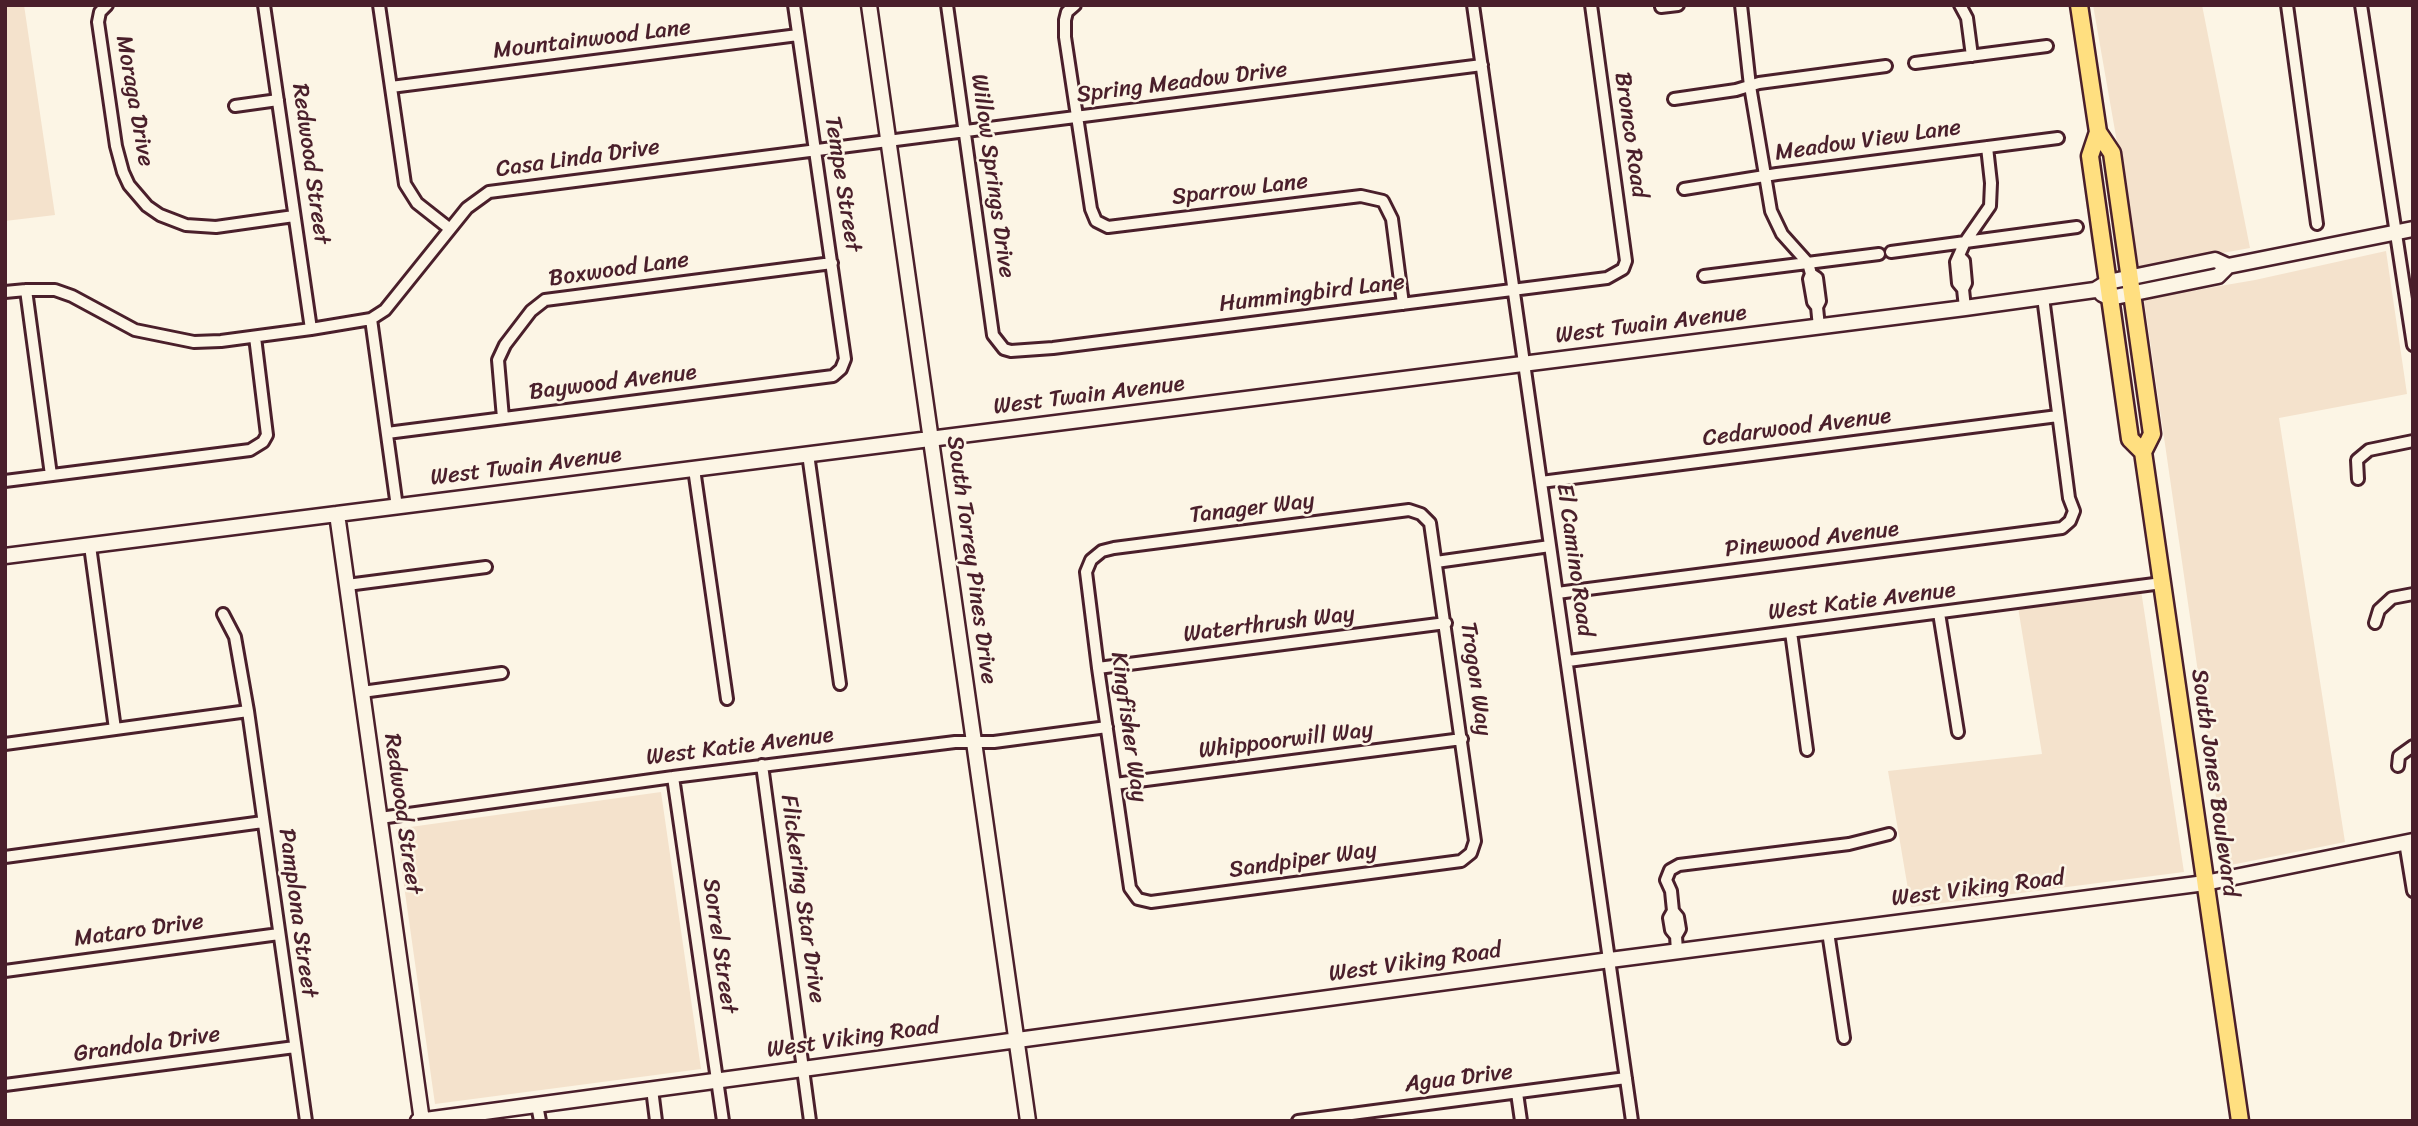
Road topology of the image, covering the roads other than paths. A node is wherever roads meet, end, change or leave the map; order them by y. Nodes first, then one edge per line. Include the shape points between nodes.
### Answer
1 (264, 5) edge
2 (379, 5) edge
3 (794, 5) edge
4 (869, 5) edge
5 (947, 5) edge
6 (1474, 5) edge
7 (1591, 5) edge
8 (1678, 5) edge
9 (1741, 5) edge
10 (1960, 5) edge
11 (2079, 5) edge
12 (2287, 5) edge
13 (2361, 5) edge
14 (1661, 7) dead end
15 (103, 8) edge
16 (1071, 9) edge
17 (798, 35) junction
18 (2047, 46) dead end
19 (1972, 56) junction
20 (1915, 63) dead end
21 (1482, 65) junction
22 (1886, 66) dead end
23 (1750, 86) junction
24 (391, 87) junction
25 (1674, 99) dead end
26 (278, 100) junction
27 (235, 106) dead end
28 (1077, 118) junction
29 (965, 132) junction
30 (2098, 132) junction
31 (2058, 138) dead end
32 (888, 141) junction
33 (1986, 147) junction
34 (815, 149) junction
35 (1766, 176) junction
36 (1684, 189) dead end
37 (294, 216) junction
38 (2317, 224) dead end
39 (2077, 227) dead end
40 (450, 229) junction
41 (2413, 229) edge
42 (2396, 233) junction
43 (1965, 242) junction
44 (1891, 252) dead end
45 (1879, 254) dead end
46 (832, 263) junction
47 (1810, 268) junction
48 (1623, 269) joint
49 (1704, 276) dead end
50 (2131, 286) junction
51 (26, 290) junction
52 (2104, 290) junction
53 (1514, 291) junction
54 (5, 292) edge
55 (2043, 297) junction
56 (1403, 304) junction
57 (1965, 308) junction
58 (2410, 315) edge
59 (371, 319) junction
60 (1819, 327) junction
61 (311, 329) junction
62 (255, 337) junction
63 (2413, 345) edge
64 (1004, 349) joint
65 (1525, 364) junction
66 (841, 369) joint
67 (2058, 416) junction
68 (503, 418) junction
69 (387, 433) junction
70 (931, 438) junction
71 (2413, 441) edge
72 (2143, 452) junction
73 (807, 454) junction
74 (694, 469) junction
75 (51, 475) junction
76 (2358, 479) dead end
77 (5, 481) edge
78 (1541, 482) junction
79 (397, 507) junction
80 (337, 514) junction
81 (1421, 514) joint
82 (90, 545) junction
83 (1550, 546) junction
84 (5, 556) edge
85 (1091, 560) joint
86 (1436, 562) junction
87 (486, 567) dead end
88 (2162, 583) junction
89 (347, 585) junction
90 (1557, 593) junction
91 (2413, 594) edge
92 (1939, 613) junction
93 (223, 614) dead end
94 (1446, 623) junction
95 (2375, 623) dead end
96 (1791, 632) junction
97 (1568, 661) junction
98 (1098, 668) junction
99 (502, 673) dead end
100 (840, 684) dead end
101 (362, 692) junction
102 (727, 699) dead end
103 (248, 711) junction
104 (1107, 727) junction
105 (115, 729) junction
106 (1958, 732) dead end
107 (1462, 740) junction
108 (974, 742) junction
109 (5, 744) edge
110 (2413, 746) edge
111 (1807, 750) dead end
112 (762, 765) junction
113 (2398, 766) dead end
114 (673, 776) junction
115 (1115, 784) junction
116 (380, 818) junction
117 (263, 822) junction
118 (1889, 834) dead end
119 (2409, 841) edge
120 (1471, 853) joint
121 (5, 857) edge
122 (2205, 883) junction
123 (2413, 891) edge
124 (1138, 898) joint
125 (1828, 932) junction
126 (279, 934) junction
127 (1678, 951) junction
128 (1610, 960) junction
129 (5, 971) edge
130 (1844, 1038) dead end
131 (1017, 1040) junction
132 (295, 1047) junction
133 (804, 1069) junction
134 (1626, 1078) junction
135 (717, 1080) junction
136 (5, 1085) edge
137 (652, 1089) junction
138 (1517, 1093) junction
139 (537, 1105) junction
140 (1400, 1108) junction
141 (421, 1120) edge
142 (306, 1121) edge
143 (540, 1121) edge
144 (656, 1121) edge
145 (723, 1121) edge
146 (810, 1121) edge
147 (1028, 1121) edge
148 (1298, 1121) edge
149 (1402, 1121) edge
150 (1521, 1121) edge
151 (1632, 1121) edge
152 (2240, 1121) edge

1 - 26 street, Redwood Street
2 - 24 street
3 - 17 street, Tempe Street
4 - 32 street, South Torrey Pines Drive
5 - 29 street, Willow Springs Drive
6 - 21 street, El Camino Road
7 - 48 street, Bronco Road via 1625,248
8 - 14 street
9 - 23 street
10 - 19 street via 1967,18
11 - 30 main road, South Jones Boulevard
12 - 38 street
13 - 42 street
15 - 37 street, Moraga Drive via 98,22 116,146 122,172 147,206 186,225 216,227
16 - 28 street via 1065,37
17 - 24 street, Mountainwood Lane
17 - 34 street, Tempe Street
18 - 19 street
19 - 20 street
21 - 28 street, Spring Meadow Drive
21 - 53 street, El Camino Road
22 - 23 street
23 - 25 street
23 - 35 street
24 - 40 street via 405,184 417,203
26 - 27 street
26 - 37 street, Redwood Street
28 - 29 street, Spring Meadow Drive
28 - 56 street, Sparrow Lane via 1091,209 1103,226 1361,196 1383,201 1392,219
29 - 32 street, Spring Meadow Drive
29 - 64 street, Willow Springs Drive via 993,335
30 - 50 main road, South Jones Boulevard via 2112,153
30 - 52 main road, South Jones Boulevard via 2090,156
31 - 33 street, Meadow View Lane
32 - 34 street, Casa Linda Drive
32 - 70 street, South Torrey Pines Drive
33 - 35 street, Meadow View Lane
33 - 43 street via 1990,206
34 - 40 street, Casa Linda Drive via 489,192 467,208
34 - 46 street, Tempe Street
35 - 36 street, Meadow View Lane
35 - 47 street via 1771,211 1782,234
37 - 61 street, Redwood Street
39 - 43 street
40 - 59 street, Casa Linda Drive via 385,310
41 - 42 street, West Twain Avenue
42 - 50 street, West Twain Avenue via 2228,266 2218,276
42 - 58 street
43 - 44 street
43 - 57 street via 1959,257 1964,261
45 - 47 street
46 - 66 street, Tempe Street via 845,359
46 - 68 street, Boxwood Lane via 545,300 531,311 498,360
47 - 49 street
47 - 60 street via 1817,278
48 - 53 street, Hummingbird Lane via 1607,278
50 - 52 street, West Twain Avenue
50 - 72 main road, South Jones Boulevard via 2152,435
51 - 54 street
51 - 62 street via 55,290 135,330 166,338 194,342
51 - 75 street
52 - 55 street, West Twain Avenue
52 - 72 main road, South Jones Boulevard via 2130,439
53 - 56 street, Hummingbird Lane
53 - 65 street, El Camino Road
55 - 57 street, West Twain Avenue
55 - 67 street
56 - 64 street, Hummingbird Lane via 1053,348
57 - 60 street, West Twain Avenue
58 - 63 street
59 - 61 street
59 - 69 street
60 - 65 street, West Twain Avenue
61 - 62 street
62 - 75 street via 267,435 263,442 250,450
65 - 70 street, West Twain Avenue
65 - 78 street, El Camino Road
66 - 68 street, Baywood Avenue via 833,376
67 - 78 street, Cedarwood Avenue
67 - 90 street, Pinewood Avenue via 2074,511 2062,528
68 - 69 street, Baywood Avenue
69 - 79 street
70 - 73 street, West Twain Avenue
70 - 108 street, South Torrey Pines Drive
71 - 76 street via 2369,450 2357,460
72 - 88 main road, South Jones Boulevard
73 - 74 street, West Twain Avenue
73 - 100 street
74 - 79 street, West Twain Avenue
74 - 102 street
75 - 77 street
78 - 83 street, El Camino Road
79 - 80 street, West Twain Avenue
80 - 82 street, West Twain Avenue
80 - 89 street, Redwood Street
81 - 85 street, Tanager Way via 1409,510 1114,548
81 - 86 street, Trogon Way via 1430,523
82 - 84 street, West Twain Avenue
82 - 105 street
83 - 86 street
83 - 90 street, El Camino Road
85 - 98 street, Kingfisher Way via 1086,572
86 - 94 street, Trogon Way
87 - 89 street
88 - 92 street, West Katie Avenue
88 - 122 main road, South Jones Boulevard
89 - 101 street, Redwood Street
90 - 97 street, El Camino Road
91 - 95 street via 2392,598 2379,610
92 - 96 street, West Katie Avenue
92 - 106 street
93 - 103 street, Pamplona Street via 235,637
94 - 98 street, Waterthrush Way
94 - 107 street, Trogon Way
96 - 97 street, West Katie Avenue
96 - 111 street
97 - 128 street, El Camino Road
98 - 104 street, Kingfisher Way
99 - 101 street
101 - 116 street, Redwood Street
103 - 105 street
103 - 117 street, Pamplona Street
104 - 108 street, West Katie Avenue
104 - 115 street, Kingfisher Way
105 - 109 street
107 - 115 street, Whippoorwill Way
107 - 120 street, Trogon Way via 1475,841
108 - 112 street, West Katie Avenue
108 - 131 street, South Torrey Pines Drive
110 - 113 street via 2399,756
112 - 114 street, West Katie Avenue
112 - 133 street, Flickering Star Drive
114 - 116 street, West Katie Avenue
114 - 135 street, Sorrel Street
115 - 124 street, Kingfisher Way via 1130,888
116 - 141 street, Redwood Street
117 - 121 street
117 - 126 street, Pamplona Street
118 - 127 street via 1849,844 1679,865 1670,870 1666,880 1678,917
119 - 122 street, West Viking Road
119 - 123 street
120 - 124 street, Sandpiper Way via 1461,861 1151,902
122 - 125 street, West Viking Road
122 - 152 main road, South Jones Boulevard
125 - 127 street, West Viking Road
125 - 130 street
126 - 129 street, Mataro Drive
126 - 132 street, Pamplona Street
127 - 128 street, West Viking Road
128 - 131 street, West Viking Road
128 - 134 street, El Camino Road
131 - 133 street, West Viking Road
131 - 147 street, South Torrey Pines Drive
132 - 136 street, Grandola Drive
132 - 142 street, Pamplona Street
133 - 135 street, West Viking Road
133 - 146 street, Flickering Star Drive
134 - 138 street, Agua Drive
134 - 151 street, El Camino Road
135 - 137 street, West Viking Road
135 - 145 street, Sorrel Street
137 - 139 street, West Viking Road
137 - 144 street
138 - 140 street, Agua Drive
138 - 150 street
139 - 141 street, West Viking Road
139 - 143 street
140 - 148 street, Agua Drive
140 - 149 street

